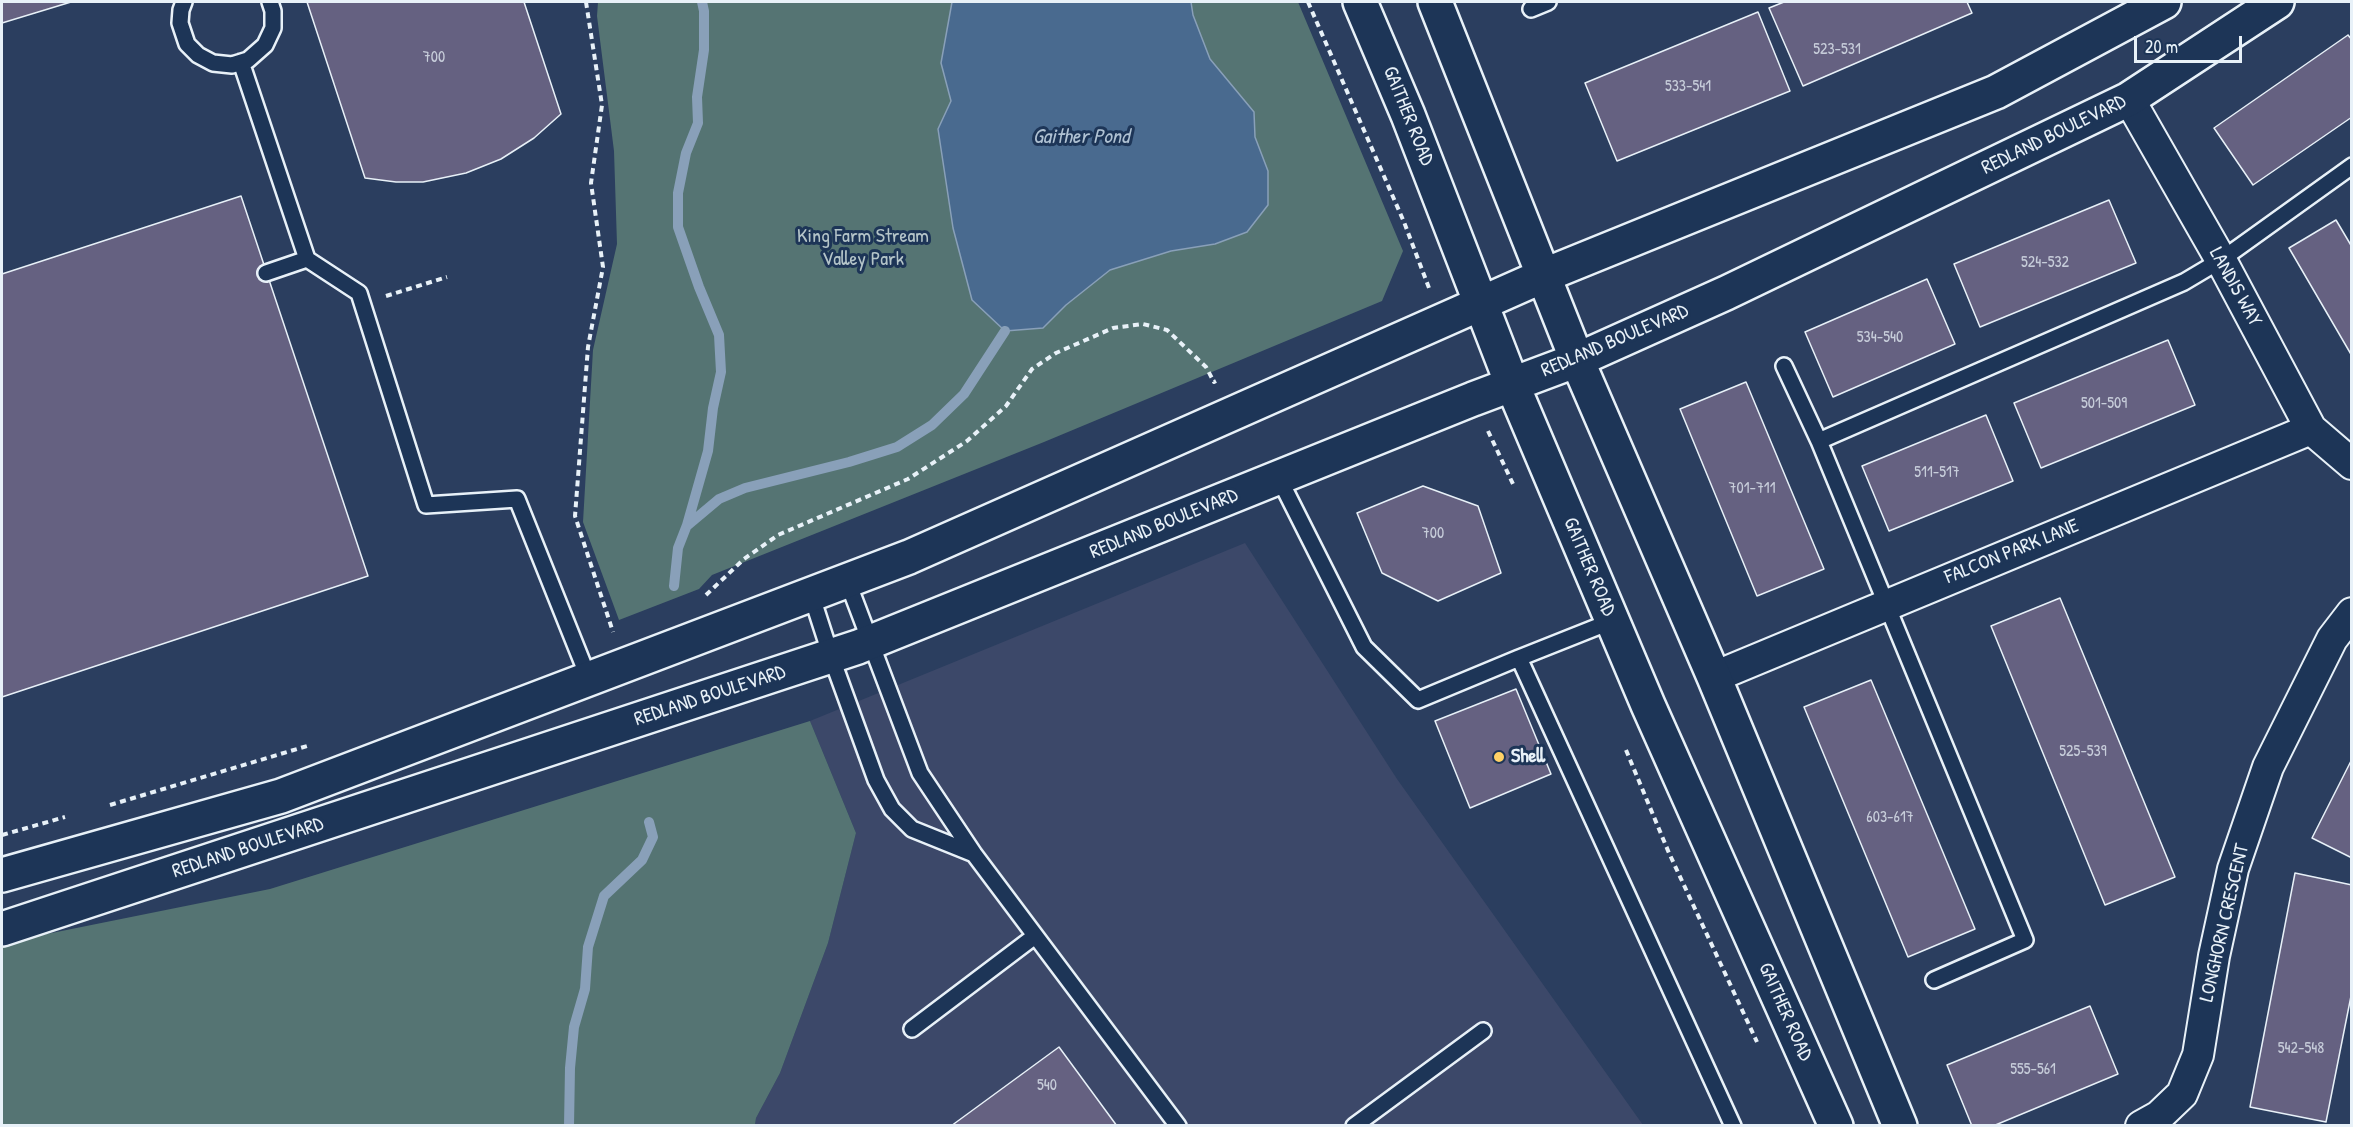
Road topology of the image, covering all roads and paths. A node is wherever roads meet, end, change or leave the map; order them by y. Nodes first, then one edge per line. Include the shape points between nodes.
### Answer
1 (184, 2) edge
2 (270, 2) edge
3 (586, 2) edge
4 (1360, 2) edge
5 (1435, 2) edge
6 (1548, 2) edge
7 (2164, 2) edge
8 (2277, 2) edge
9 (1531, 9) dead end
10 (242, 62) junction
11 (2129, 99) junction
12 (2352, 166) edge
13 (307, 259) junction
14 (2221, 260) junction
15 (266, 273) dead end
16 (1545, 275) junction
17 (447, 277) dead end
18 (362, 303) junction
19 (1480, 304) junction
20 (1577, 360) junction
21 (1784, 366) dead end
22 (1225, 377) dead end
23 (1512, 384) junction
24 (2311, 429) junction
25 (1819, 441) junction
26 (2352, 464) edge
27 (1279, 477) junction
28 (847, 580) junction
29 (811, 594) junction
30 (706, 596) dead end
31 (1885, 604) junction
32 (2352, 613) edge
33 (1612, 621) junction
34 (623, 628) dead end
35 (613, 633) junction
36 (871, 642) junction
37 (577, 647) junction
38 (831, 656) junction
39 (1519, 658) junction
40 (1714, 677) junction
41 (590, 678) junction
42 (314, 743) dead end
43 (102, 807) dead end
44 (69, 816) dead end
45 (2, 835) edge
46 (974, 854) junction
47 (2, 875) edge
48 (2, 929) edge
49 (1035, 936) junction
50 (1934, 980) dead end
51 (912, 1029) dead end
52 (1483, 1031) dead end
53 (1178, 1125) edge
54 (1354, 1125) edge
55 (1733, 1125) edge
56 (1836, 1125) edge
57 (1900, 1125) edge
58 (2141, 1125) edge

1 - 10 lane via 180,23 198,55 213,63
2 - 10 lane via 273,28 266,45
3 - 35 path via 602,105 591,183 603,267 588,347 575,516
4 - 19 main road, GAITHER ROAD
5 - 16 main road
6 - 9 lane
7 - 16 main road, REDLAND BOULEVARD via 1996,92
8 - 11 main road, REDLAND BOULEVARD
10 - 13 lane
11 - 14 street, LANDIS WAY
11 - 20 main road, REDLAND BOULEVARD via 1747,283
12 - 14 lane
13 - 15 lane
13 - 18 lane via 359,293
14 - 24 street, LANDIS WAY
14 - 25 lane via 2145,301
16 - 19 main road, REDLAND BOULEVARD
16 - 20 main road
17 - 18 path
18 - 37 lane via 426,505 517,499
19 - 23 main road, GAITHER ROAD
19 - 28 main road, REDLAND BOULEVARD via 909,557
20 - 23 main road, REDLAND BOULEVARD
20 - 40 main road
21 - 25 lane
22 - 30 path via 1214,382 1206,367 1167,330 1143,324 1113,328 1056,353 1032,369 1006,406 967,441 908,479 778,536 744,559
23 - 27 main road, REDLAND BOULEVARD
23 - 33 main road, GAITHER ROAD
24 - 26 street, LANDIS WAY
24 - 31 street, FALCON PARK LANE
25 - 31 lane
27 - 36 main road, REDLAND BOULEVARD
27 - 39 lane via 1364,646 1418,700
28 - 29 main road, REDLAND BOULEVARD
28 - 36 lane
29 - 38 lane
29 - 41 main road, REDLAND BOULEVARD
31 - 40 street, FALCON PARK LANE
31 - 50 lane via 2025,940
32 - 58 street, LONGHORN CRESCENT via 2332,639 2268,767 2233,869 2198,1055 2182,1094 2159,1116
33 - 39 lane
33 - 56 main road, GAITHER ROAD
34 - 35 path
35 - 37 path
36 - 38 main road, REDLAND BOULEVARD
36 - 46 lane via 921,773
37 - 41 lane
38 - 46 lane via 876,780 892,809 912,829
38 - 48 main road, REDLAND BOULEVARD
39 - 55 lane
40 - 57 main road
41 - 47 main road, REDLAND BOULEVARD via 280,796
42 - 43 path
44 - 45 path
46 - 49 lane
49 - 51 lane
49 - 53 lane
52 - 54 lane

